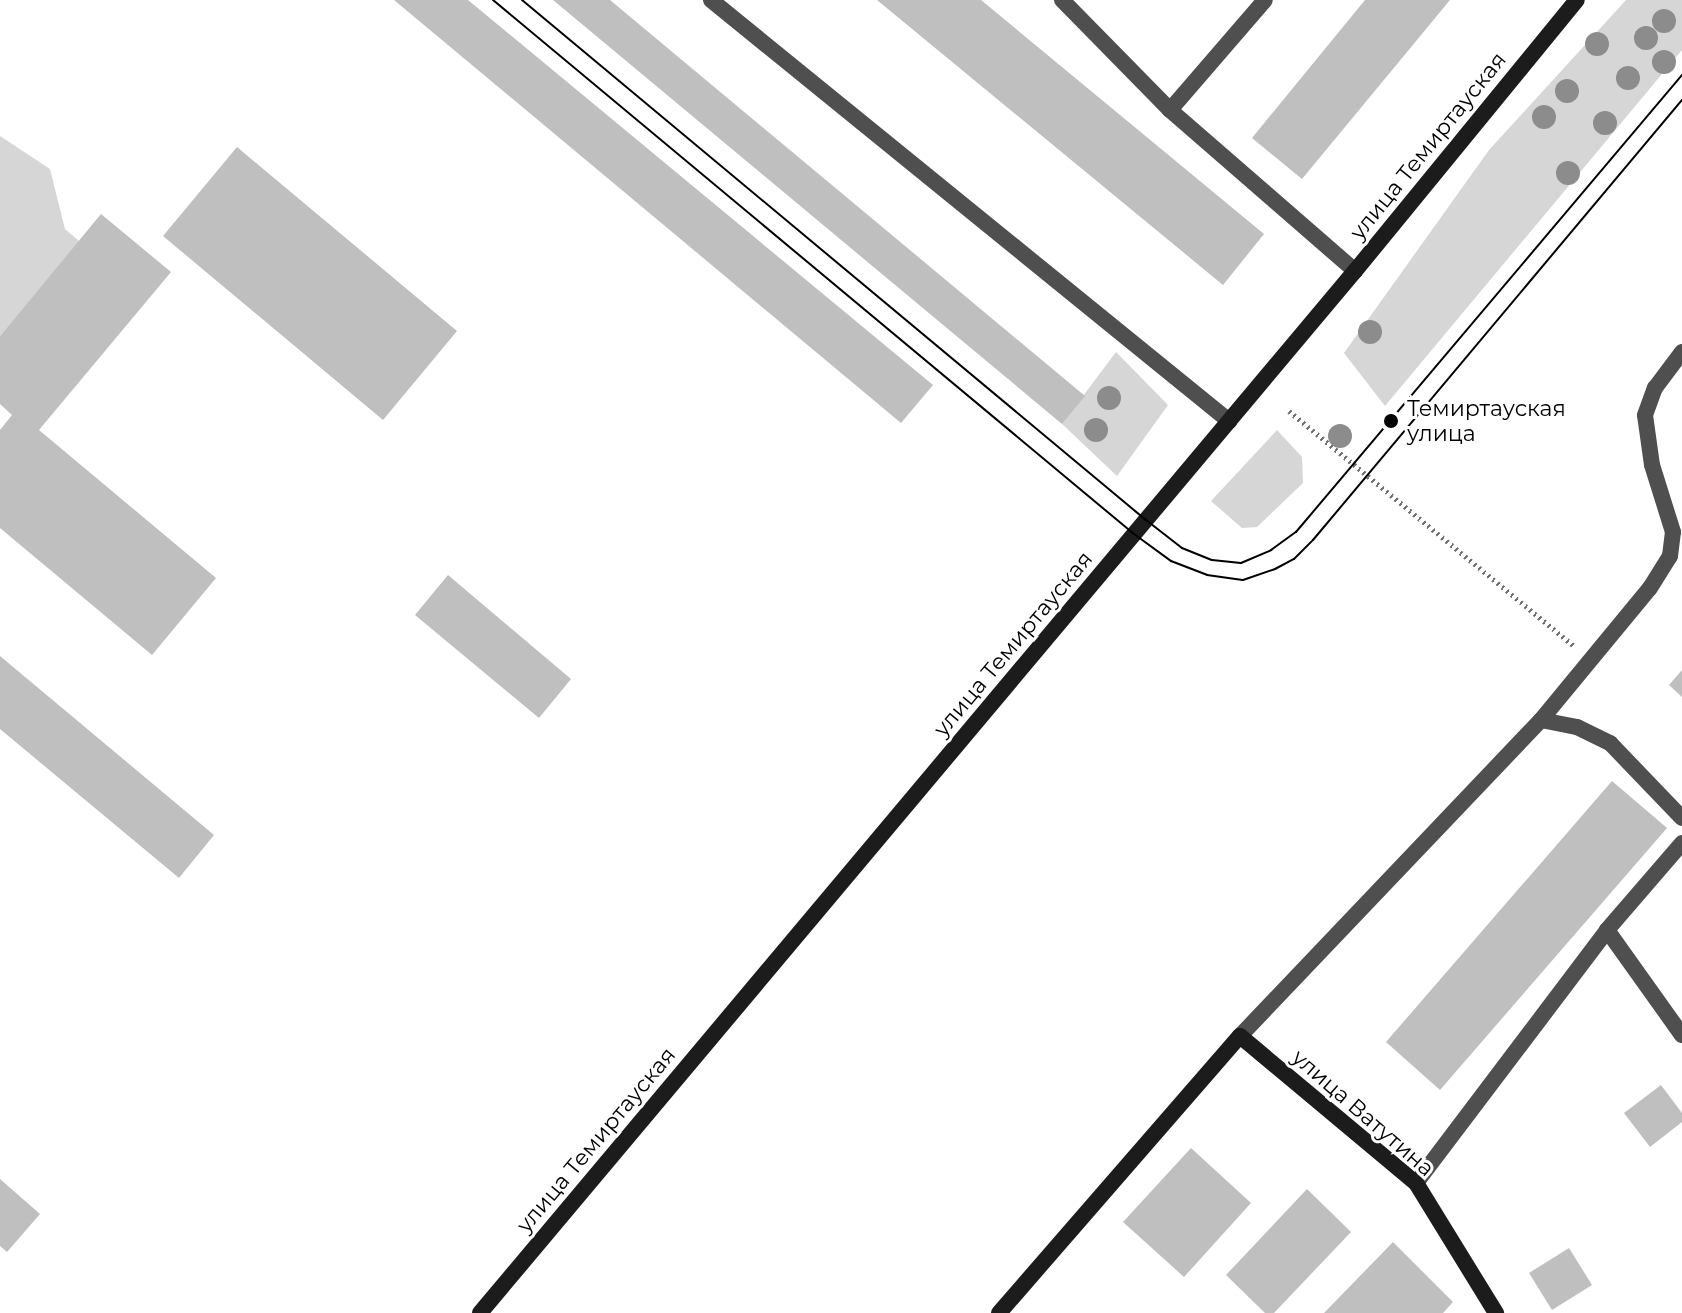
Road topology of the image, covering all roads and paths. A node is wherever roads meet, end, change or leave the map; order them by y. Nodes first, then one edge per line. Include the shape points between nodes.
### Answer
1 (711, 0) edge
2 (1062, 0) edge
3 (1265, 0) edge
4 (1577, 0) edge
5 (1170, 110) junction
6 (1355, 271) junction
7 (1682, 352) edge
8 (1289, 411) dead end
9 (1229, 421) junction
10 (1591, 660) junction
11 (1541, 720) junction
12 (1682, 818) edge
13 (1682, 843) edge
14 (1607, 930) junction
15 (1682, 1035) edge
16 (1240, 1036) junction
17 (1416, 1183) junction
18 (480, 1313) edge
19 (999, 1313) edge
20 (1496, 1313) edge

1 - 9 street
2 - 5 street
3 - 5 street
4 - 6 street, улица Темиртауская
5 - 6 street
6 - 9 street, улица Темиртауская
7 - 10 street via 1655,388 1645,415 1652,465 1673,532 1670,556
8 - 10 path
9 - 18 street, улица Темиртауская
10 - 11 street
11 - 12 street via 1577,727 1610,743
11 - 16 street
13 - 14 street
14 - 15 street
14 - 17 street
16 - 17 street, улица Ватутина
16 - 19 street
17 - 20 street, улица Ватутина

